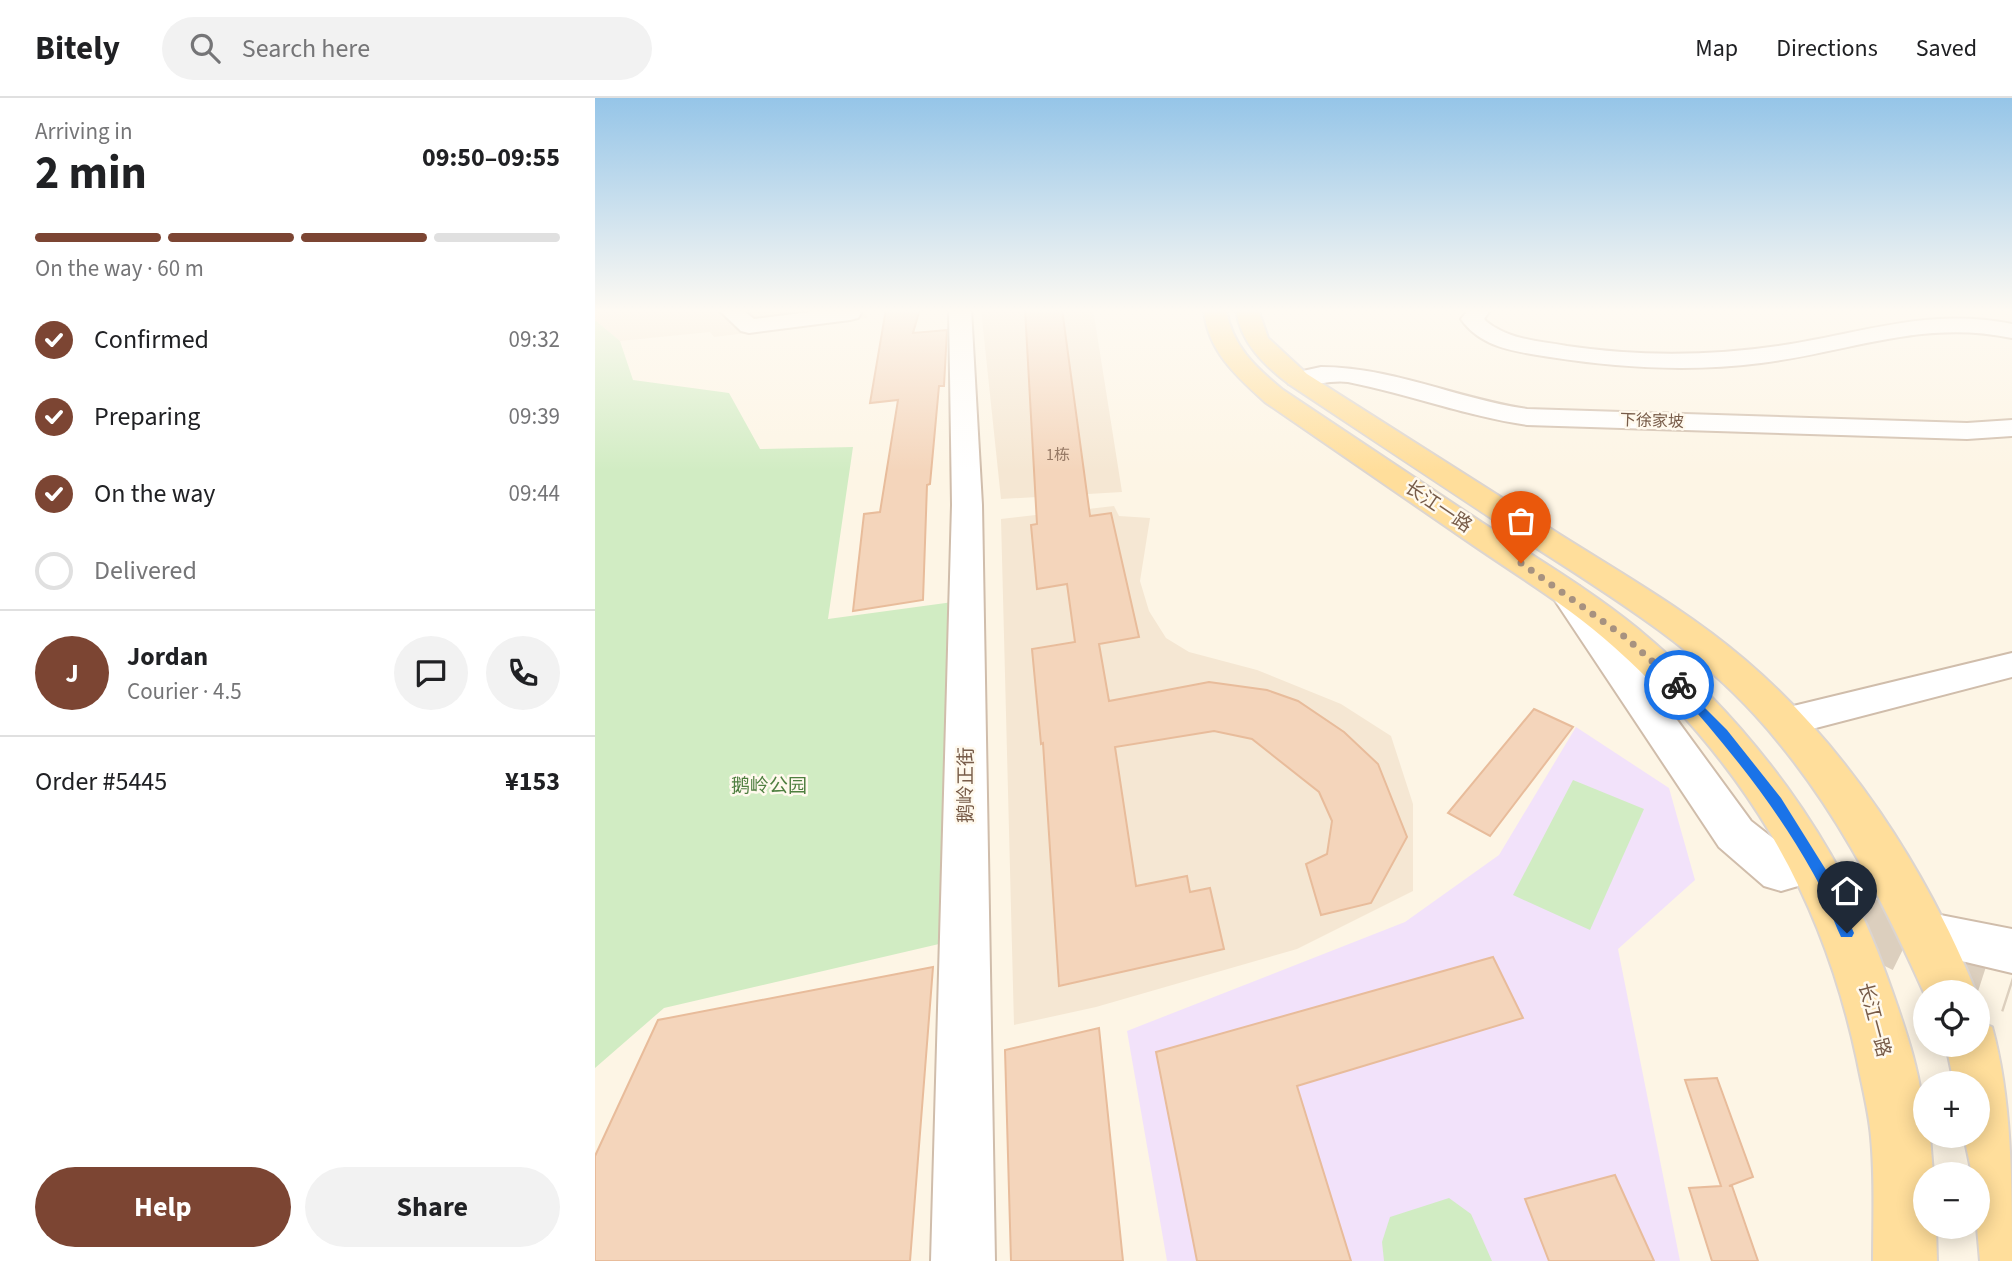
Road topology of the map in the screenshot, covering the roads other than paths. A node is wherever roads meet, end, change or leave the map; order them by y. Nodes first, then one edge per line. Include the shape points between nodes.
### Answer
1 (962, 363) edge
2 (1239, 363) edge
3 (1277, 363) edge
4 (1298, 379) junction
5 (2012, 428) edge
6 (1567, 593) junction
7 (2012, 664) edge
8 (1785, 722) junction
9 (1781, 872) dead end
10 (1924, 933) junction
11 (2012, 951) edge
12 (1945, 980) edge
13 (1976, 1057) edge
14 (963, 1261) edge
15 (1905, 1261) edge
16 (2012, 1261) edge

1 - 14 street, 鹅岭正街 via 967,505
2 - 6 main road, 长江一路 via 1274,396
3 - 4 main road, 长江一路
4 - 5 street, 下徐家坡 via 1343,374 1527,417 1967,431
4 - 8 main road, 长江一路 via 1675,623 1734,671
6 - 9 street via 1735,834
6 - 15 main road, 长江一路 via 1680,686 1723,733 1777,802 1821,874 1855,953 1882,1042 1901,1140
7 - 8 street
8 - 10 main road, 长江一路 via 1829,776 1879,850
10 - 11 street
10 - 12 main road, 长江一路
13 - 16 main road via 2001,1167

